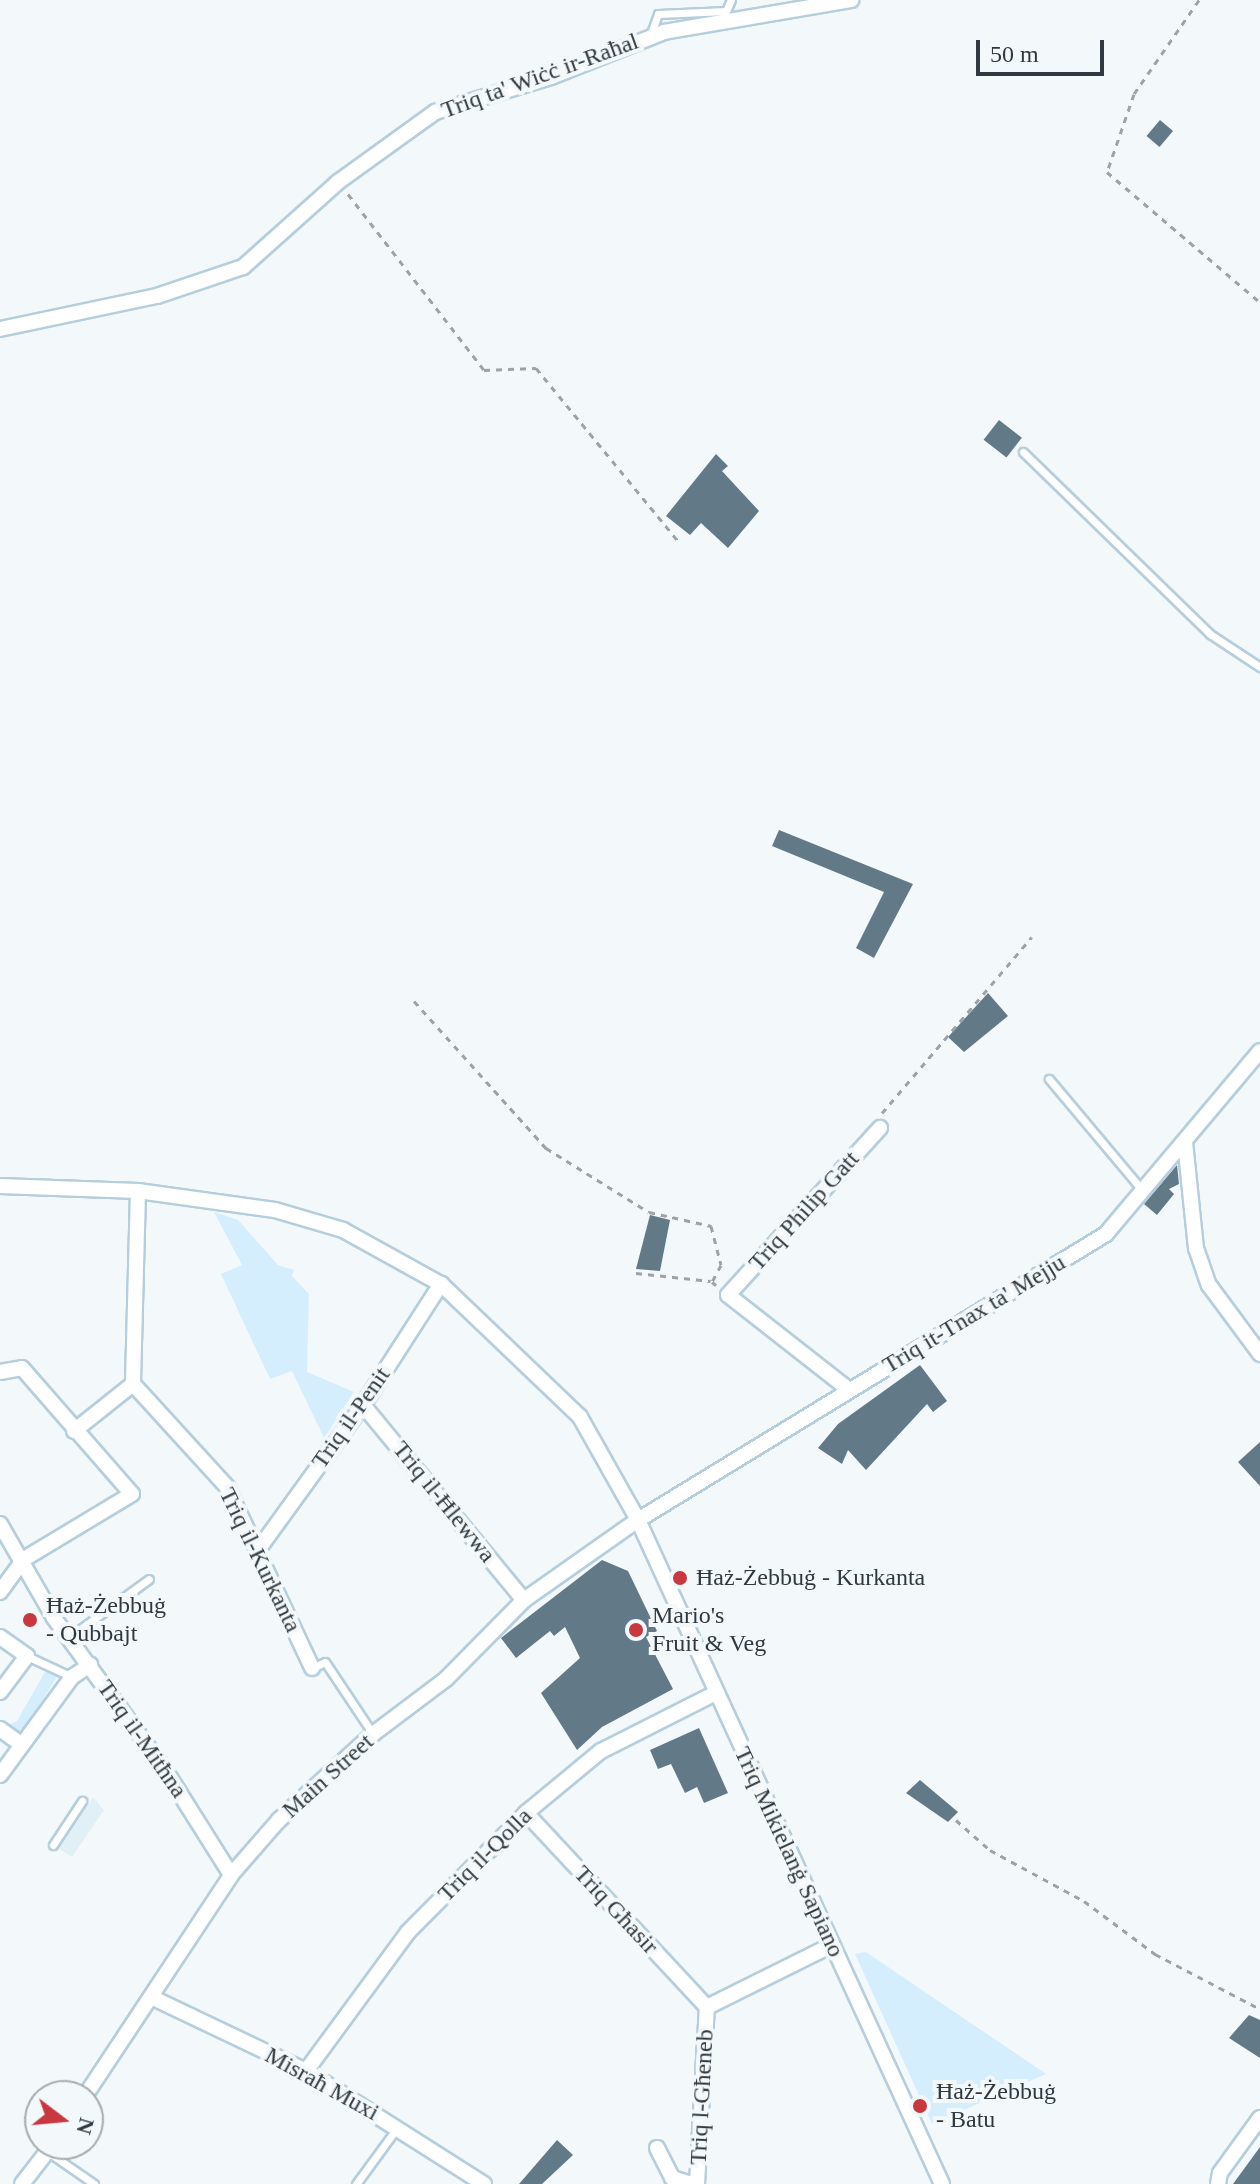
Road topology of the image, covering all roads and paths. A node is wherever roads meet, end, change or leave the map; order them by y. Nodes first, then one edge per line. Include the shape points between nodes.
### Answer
1 (731, 0) edge
2 (851, 0) edge
3 (1199, 0) edge
4 (650, 36) junction
5 (338, 182) junction
6 (1260, 302) edge
7 (0, 329) edge
8 (1023, 452) dead end
9 (679, 542) dead end
10 (1260, 667) edge
11 (1032, 937) dead end
12 (414, 1001) dead end
13 (1260, 1051) edge
14 (1049, 1079) dead end
15 (880, 1128) joint
16 (1185, 1142) junction
17 (0, 1186) edge
18 (138, 1191) junction
19 (1143, 1192) junction
20 (636, 1273) dead end
21 (712, 1282) junction
22 (441, 1284) junction
23 (728, 1295) junction
24 (1260, 1354) edge
25 (0, 1372) edge
26 (133, 1384) junction
27 (848, 1389) junction
28 (363, 1405) junction
29 (74, 1431) junction
30 (638, 1520) junction
31 (0, 1524) edge
32 (258, 1550) junction
33 (24, 1559) junction
34 (149, 1579) dead end
35 (0, 1592) edge
36 (524, 1600) junction
37 (0, 1637) edge
38 (68, 1638) junction
39 (27, 1656) junction
40 (90, 1665) junction
41 (312, 1668) joint
42 (72, 1677) junction
43 (0, 1692) edge
44 (714, 1694) junction
45 (0, 1729) edge
46 (373, 1734) junction
47 (21, 1744) junction
48 (0, 1775) edge
49 (82, 1801) dead end
50 (526, 1813) junction
51 (956, 1820) dead end
52 (53, 1845) dead end
53 (231, 1875) junction
54 (832, 1945) junction
55 (151, 1997) junction
56 (707, 2007) junction
57 (1260, 2009) edge
58 (306, 2071) junction
59 (96, 2080) edge
60 (1260, 2118) edge
61 (398, 2127) junction
62 (657, 2148) dead end
63 (41, 2160) edge
64 (65, 2160) edge
65 (22, 2184) edge
66 (94, 2184) edge
67 (356, 2184) edge
68 (484, 2184) edge
69 (695, 2184) edge
70 (942, 2184) edge
71 (1218, 2184) edge

1 - 4 lane via 726,11 658,14
2 - 4 street, Triq ta' Wiċċ ir-Raħal
3 - 6 path via 1134,94 1107,172
4 - 5 street, Triq ta' Wiċċ ir-Raħal via 551,77 435,112
5 - 7 street, Triq ta' Wiċċ ir-Raħal via 243,267 157,296
5 - 9 path via 484,370 536,368
8 - 10 lane via 1210,634
11 - 15 path via 881,1114
12 - 21 path via 546,1148 649,1212 711,1226 721,1265
13 - 16 street, Triq it-Tnax ta' Mejju
14 - 19 lane
15 - 23 street, Triq Philip Gatt
16 - 19 street, Triq it-Tnax ta' Mejju
16 - 24 street via 1196,1248 1205,1273
17 - 18 street, Triq Mikielanġ Sapiano
18 - 22 street, Triq Mikielanġ Sapiano via 275,1210 343,1230
18 - 26 street
19 - 27 street, Triq it-Tnax ta' Mejju via 1106,1234
20 - 21 path
21 - 23 path
22 - 28 street, Triq il-Penit
22 - 30 street, Triq Mikielanġ Sapiano via 580,1417
23 - 27 street
25 - 29 street via 22,1368
26 - 29 street
26 - 32 street, Triq il-Kurkanta via 227,1487
27 - 30 street, Triq it-Tnax ta' Mejju
28 - 32 street, Triq il-Penit
28 - 36 street, Triq il-Ħlewwa
29 - 33 street via 132,1494
30 - 36 street, Main Street
30 - 44 street, Triq Mikielanġ Sapiano
31 - 33 street, Triq il-Mitħna
32 - 41 street, Triq il-Kurkanta
33 - 35 street
33 - 38 street, Triq il-Mitħna via 35,1587
34 - 38 lane
36 - 46 street, Main Street via 446,1679
37 - 39 street
38 - 40 street, Triq il-Mitħna
39 - 42 lane
39 - 43 street
40 - 42 street
40 - 53 street, Triq il-Mitħna
41 - 46 lane, Triq il-Kurkanta via 325,1662
42 - 47 street
44 - 50 street, Triq il-Qolla via 601,1751
44 - 54 street, Triq Mikielanġ Sapiano
45 - 47 street
46 - 53 street, Main Street via 279,1820
47 - 48 street
49 - 52 lane
50 - 56 street, Triq Għasir
50 - 58 street, Triq il-Qolla via 408,1932
51 - 57 path via 990,1850 1084,1901 1155,1954
53 - 55 street, Main Street
54 - 56 street, Triq l-Għeneb
54 - 70 street, Triq Mikielanġ Sapiano
55 - 58 street, Misraħ Muxi
55 - 59 street, Main Street
56 - 69 street, Triq l-Għeneb
58 - 61 street, Misraħ Muxi
60 - 71 street via 1220,2173
61 - 67 lane
61 - 68 street, Misraħ Muxi
62 - 69 street via 672,2178
63 - 65 street
64 - 66 lane

